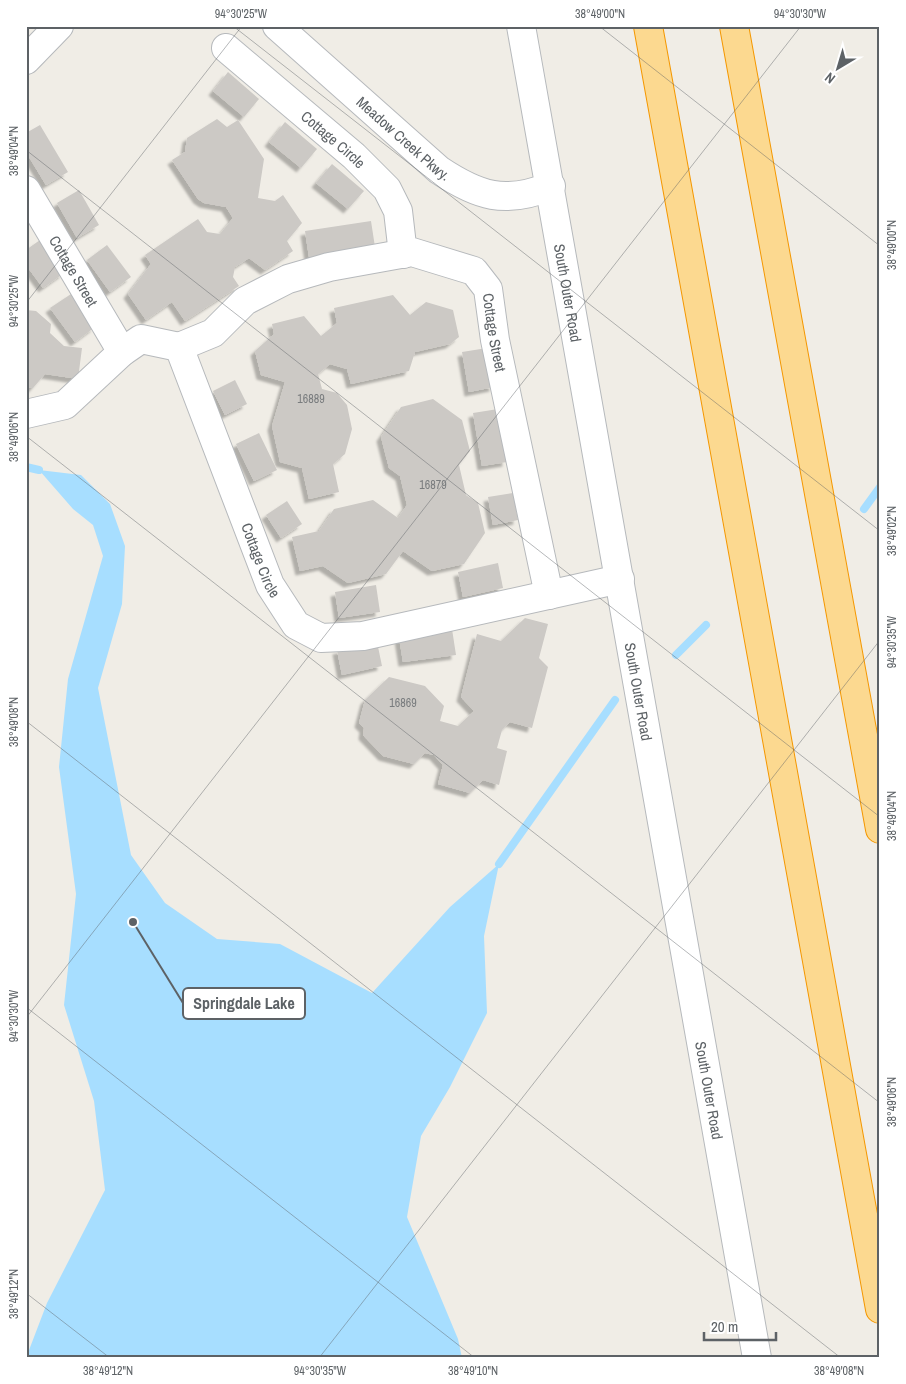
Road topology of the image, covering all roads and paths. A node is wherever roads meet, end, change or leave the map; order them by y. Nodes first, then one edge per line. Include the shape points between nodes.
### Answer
1 (59, 26) edge
2 (278, 26) edge
3 (521, 26) edge
4 (648, 26) edge
5 (734, 26) edge
6 (744, 26) edge
7 (226, 48) dead end
8 (26, 60) edge
9 (550, 186) junction
10 (26, 190) edge
11 (403, 254) junction
12 (778, 262) junction
13 (180, 347) junction
14 (122, 352) junction
15 (26, 414) edge
16 (620, 579) junction
17 (549, 595) junction
18 (880, 830) edge
19 (880, 1309) edge
20 (757, 1358) edge

1 - 8 street
2 - 9 street, Meadow Creek Pkwy. via 439,170 460,184 474,192 500,196 529,195
3 - 9 street, South Outer Road
4 - 19 highway
5 - 12 highway
6 - 12 highway
7 - 11 street, Cottage Circle via 354,156 387,189 398,211
9 - 16 street, South Outer Road
10 - 14 street, Cottage Street
11 - 13 street, Cottage Street via 329,267 288,279 245,301 213,333
11 - 17 street, Cottage Street via 412,252 474,271 488,289
12 - 18 highway
13 - 14 street via 141,339
13 - 17 street, Cottage Circle via 270,585 296,625 322,638 363,636
14 - 15 street via 66,405
16 - 17 street, Cottage Circle
16 - 20 street, South Outer Road

